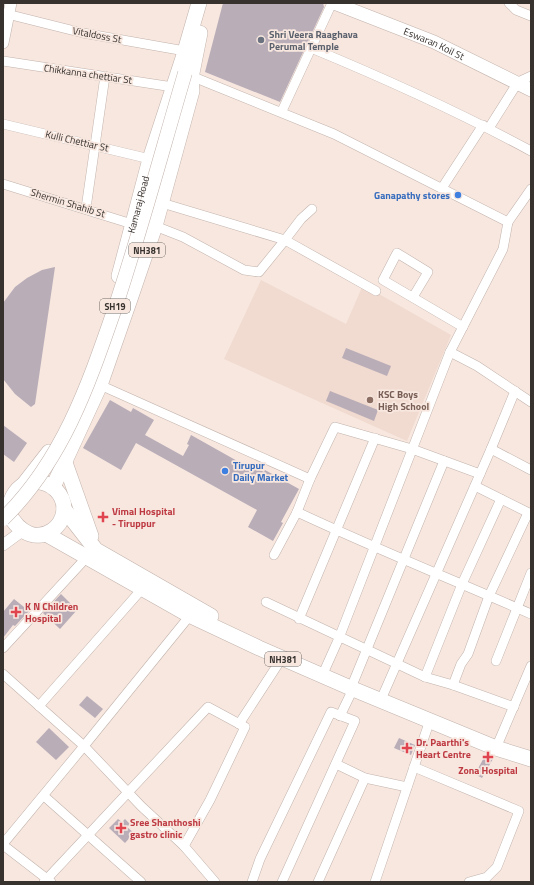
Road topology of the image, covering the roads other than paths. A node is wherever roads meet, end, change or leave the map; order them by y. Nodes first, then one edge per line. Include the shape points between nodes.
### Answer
1 (199, 3) edge
2 (206, 3) edge
3 (333, 3) edge
4 (509, 3) edge
5 (8, 10) edge
6 (531, 16) edge
7 (3, 43) edge
8 (311, 48) junction
9 (186, 51) junction
10 (3, 62) edge
11 (105, 76) junction
12 (531, 76) edge
13 (188, 78) junction
14 (518, 82) junction
15 (173, 87) junction
16 (531, 90) edge
17 (282, 111) junction
18 (3, 124) edge
19 (486, 127) junction
20 (94, 146) junction
21 (531, 151) edge
22 (150, 159) junction
23 (3, 184) edge
24 (442, 188) junction
25 (531, 189) edge
26 (162, 203) junction
27 (86, 208) junction
28 (312, 209) dead end
29 (508, 222) junction
30 (132, 224) junction
31 (155, 226) junction
32 (285, 240) junction
33 (376, 291) dead end
34 (413, 297) junction
35 (463, 327) junction
36 (450, 352) junction
37 (100, 385) junction
38 (515, 391) junction
39 (531, 402) edge
40 (375, 438) junction
41 (52, 448) junction
42 (412, 449) junction
43 (491, 449) junction
44 (65, 459) junction
45 (444, 461) junction
46 (531, 470) edge
47 (480, 474) junction
48 (310, 479) junction
49 (24, 484) junction
50 (475, 486) junction
51 (53, 487) junction
52 (501, 499) junction
53 (6, 505) edge
54 (64, 509) junction
55 (297, 512) junction
56 (530, 513) edge
57 (3, 519) edge
58 (3, 528) edge
59 (22, 531) junction
60 (338, 531) junction
61 (46, 534) junction
62 (3, 545) edge
63 (373, 547) junction
64 (91, 554) junction
65 (274, 555) dead end
66 (404, 559) junction
67 (436, 572) junction
68 (531, 573) edge
69 (462, 584) junction
70 (142, 589) junction
71 (489, 596) junction
72 (266, 602) dead end
73 (517, 608) junction
74 (193, 611) junction
75 (531, 614) edge
76 (299, 618) junction
77 (339, 638) junction
78 (3, 648) edge
79 (367, 651) junction
80 (282, 658) junction
81 (496, 661) dead end
82 (396, 663) junction
83 (531, 666) edge
84 (323, 673) junction
85 (3, 674) edge
86 (425, 677) junction
87 (453, 685) junction
88 (353, 686) junction
89 (383, 695) junction
90 (39, 706) junction
91 (514, 707) junction
92 (340, 716) junction
93 (430, 720) junction
94 (238, 724) junction
95 (498, 744) junction
96 (84, 746) junction
97 (531, 750) edge
98 (531, 759) edge
99 (336, 764) junction
100 (414, 767) junction
101 (366, 778) junction
102 (407, 788) junction
103 (128, 792) junction
104 (44, 796) junction
105 (88, 835) junction
106 (3, 845) edge
107 (184, 846) junction
108 (47, 881) edge
109 (141, 882) edge
110 (215, 882) edge
111 (252, 882) edge
112 (282, 882) edge
113 (318, 882) edge
114 (375, 882) edge
115 (470, 882) edge

1 - 9 highway, NH381
2 - 13 highway, NH381
3 - 8 street
3 - 14 main road, Eswaran Koil St via 434,42
4 - 6 street via 516,10
5 - 7 street
5 - 9 street, Vitaldoss St via 83,32
8 - 17 street
8 - 19 street via 381,77
9 - 15 highway, Kamaraj Road / NH381
10 - 11 street, Chikkanna chettiar St
11 - 15 street, Chikkanna chettiar St
11 - 20 street
12 - 14 street
13 - 17 street
13 - 26 highway, NH381 via 192,91
13 - 57 main road, SH19, bridge via 140,233 94,368 54,455 33,486
13 - 58 main road, SH19 via 149,228 100,367 57,464 40,488
14 - 16 main road, Eswaran Koil St
14 - 19 street
15 - 22 highway, Kamaraj Road / NH381
17 - 24 street
18 - 20 street, Kulli Chettiar St
19 - 21 street
19 - 24 street
20 - 22 street, Kulli Chettiar St
20 - 27 street
22 - 30 highway, Kamaraj Road / NH381
23 - 27 street, Shermin Shahib St
24 - 29 street
25 - 29 street
26 - 31 highway, NH381
26 - 32 street
27 - 30 street, Shermin Shahib St
28 - 32 street
29 - 35 street via 503,249
30 - 41 highway, Kamaraj Road / NH381 via 100,338
31 - 32 street via 183,237 244,270 259,272
31 - 37 highway, NH381
32 - 33 street
34 - 34 street via 383,280 397,253 428,272
34 - 35 street
35 - 36 street
36 - 38 street
36 - 42 street
37 - 44 highway, NH381
37 - 48 street
38 - 39 street
38 - 43 street
40 - 42 street
40 - 48 street via 335,427
40 - 60 street
41 - 44 highway
41 - 49 highway, Kamaraj Road / NH381
42 - 45 street
42 - 63 street
43 - 46 street
43 - 47 street
44 - 51 highway, NH381
44 - 64 highway
45 - 47 street
45 - 66 street
47 - 50 street
48 - 55 street
49 - 51 highway via 39,481
49 - 53 highway, NH381
50 - 52 street
50 - 67 street
51 - 54 highway, NH381 via 61,497
52 - 56 street
52 - 69 street
53 - 59 highway, NH381 via 16,526
54 - 61 highway via 59,524
54 - 64 highway, NH381
55 - 60 street
55 - 65 street
56 - 71 street
59 - 61 highway, NH381
59 - 62 street
60 - 63 street
60 - 76 street
61 - 64 highway, NH381
63 - 66 street
63 - 77 street
64 - 70 highway, NH381
64 - 74 highway, NH381
64 - 78 street
66 - 67 street
66 - 79 street
67 - 69 street
67 - 82 street
68 - 73 street
69 - 71 street
69 - 86 street
70 - 74 highway, NH381
70 - 90 street
71 - 73 street
71 - 87 street via 468,654
72 - 76 street
73 - 75 street
73 - 81 street
74 - 80 highway, NH381
74 - 84 highway, NH381
74 - 96 street
76 - 77 street
77 - 79 street
77 - 84 street
79 - 82 street
79 - 88 street
80 - 84 highway, NH381
80 - 94 street
82 - 86 street
82 - 89 street
83 - 91 street
84 - 88 highway, NH381
85 - 90 street
86 - 87 street
87 - 91 street
88 - 89 highway, NH381
88 - 92 street
88 - 93 highway, NH381
89 - 95 highway, NH381
90 - 96 street
91 - 95 street
92 - 99 street via 355,721
92 - 111 street via 331,712 260,859
93 - 95 highway, NH381
93 - 100 street
94 - 103 street via 208,707
94 - 107 street via 245,728
95 - 97 highway, NH381
95 - 98 highway, NH381
96 - 103 street
96 - 104 street
99 - 101 street
99 - 112 street
100 - 102 street
100 - 115 street via 519,811 497,867 487,877
101 - 102 street
101 - 113 street
102 - 114 street
103 - 105 street
103 - 107 street
104 - 105 street
104 - 106 street
105 - 108 street
105 - 109 street
106 - 108 street
107 - 110 street

